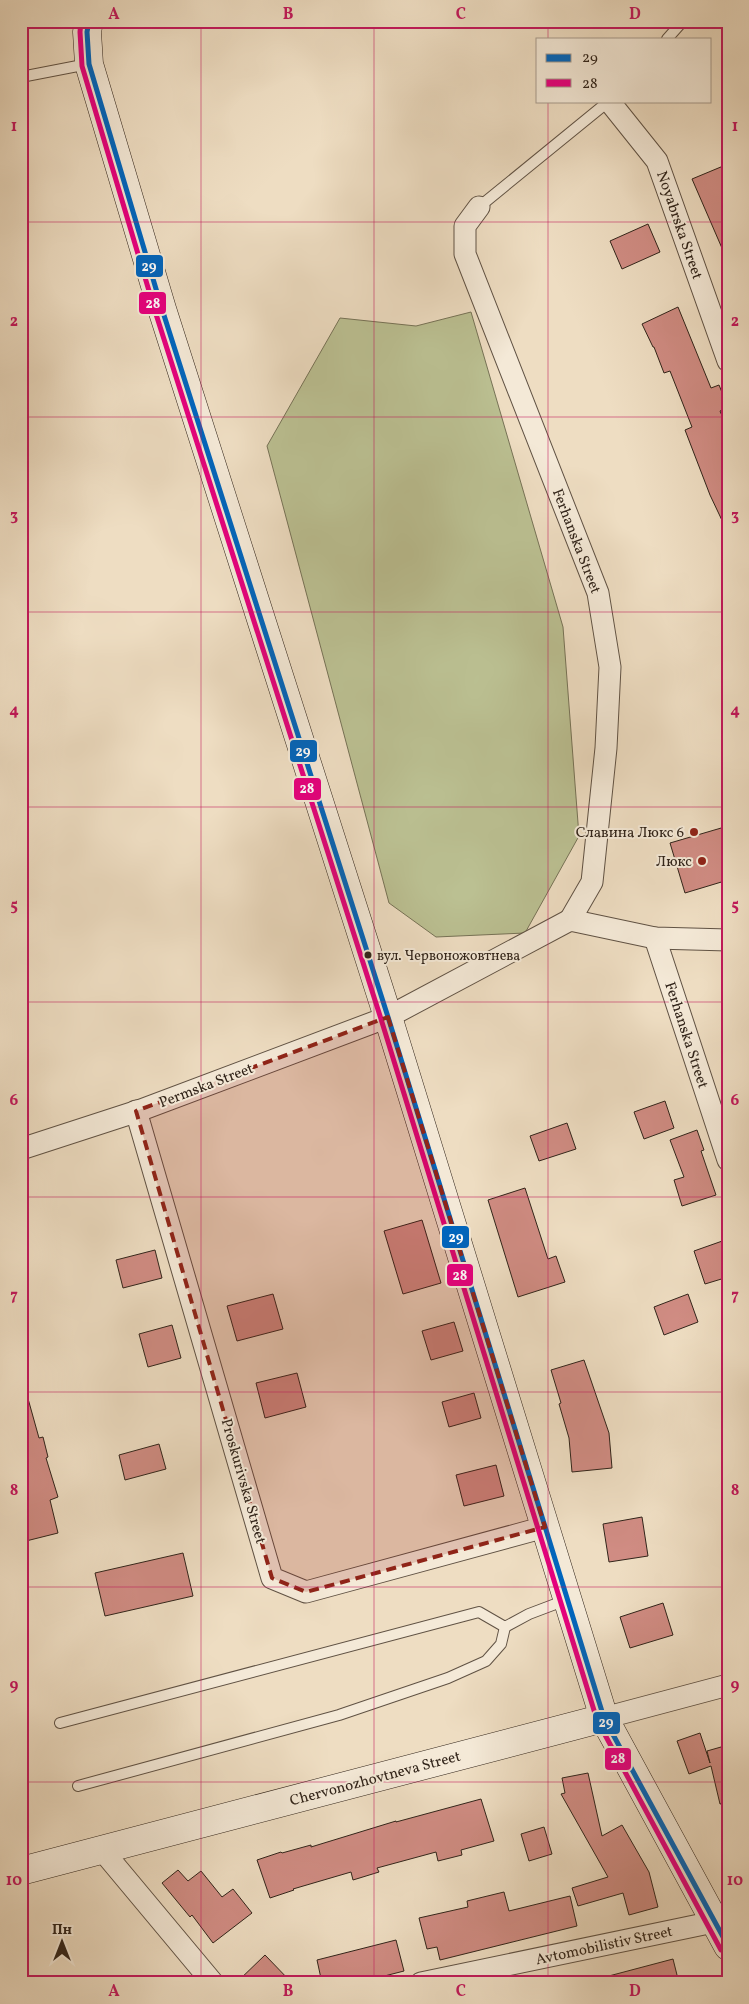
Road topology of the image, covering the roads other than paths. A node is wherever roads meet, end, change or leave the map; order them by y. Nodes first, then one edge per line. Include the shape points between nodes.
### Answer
1 (89, 21) edge
2 (683, 21) edge
3 (668, 38) edge
4 (89, 64) junction
5 (21, 77) edge
6 (608, 102) edge
7 (610, 102) edge
8 (479, 207) joint
9 (728, 361) edge
10 (570, 920) junction
11 (655, 938) junction
12 (728, 940) edge
13 (388, 1016) junction
14 (136, 1111) junction
15 (21, 1149) edge
16 (728, 1160) edge
17 (546, 1527) junction
18 (567, 1600) junction
19 (505, 1627) junction
20 (728, 1685) edge
21 (604, 1718) junction
22 (60, 1723) dead end
23 (78, 1786) dead end
24 (102, 1850) junction
25 (21, 1871) edge
26 (724, 1929) edge
27 (213, 1983) edge
28 (421, 1983) edge

1 - 4 main road
2 - 3 lane
4 - 5 lane
4 - 13 main road via 162,309
6 - 8 lane
7 - 9 street, Noyabrska Street via 657,161
8 - 10 street, Ferhanska Street via 464,226 465,254 598,592 610,667 606,748 592,882
10 - 11 street
10 - 13 street
11 - 12 street
11 - 16 street, Ferhanska Street
13 - 14 street, Permska Street
13 - 17 main road
14 - 15 street, Permska Street
14 - 17 street, Proskurivska Street via 272,1578 306,1592
17 - 18 main road
18 - 19 lane
18 - 21 main road
19 - 22 lane via 479,1612
19 - 23 lane via 501,1644 486,1661 448,1678 339,1715
20 - 21 street, Chervonozhovtneva Street
21 - 24 main road, Chervonozhovtneva Street
21 - 26 main road
24 - 25 main road, Chervonozhovtneva Street
24 - 27 street
26 - 28 street, Avtomobilistiv Street

